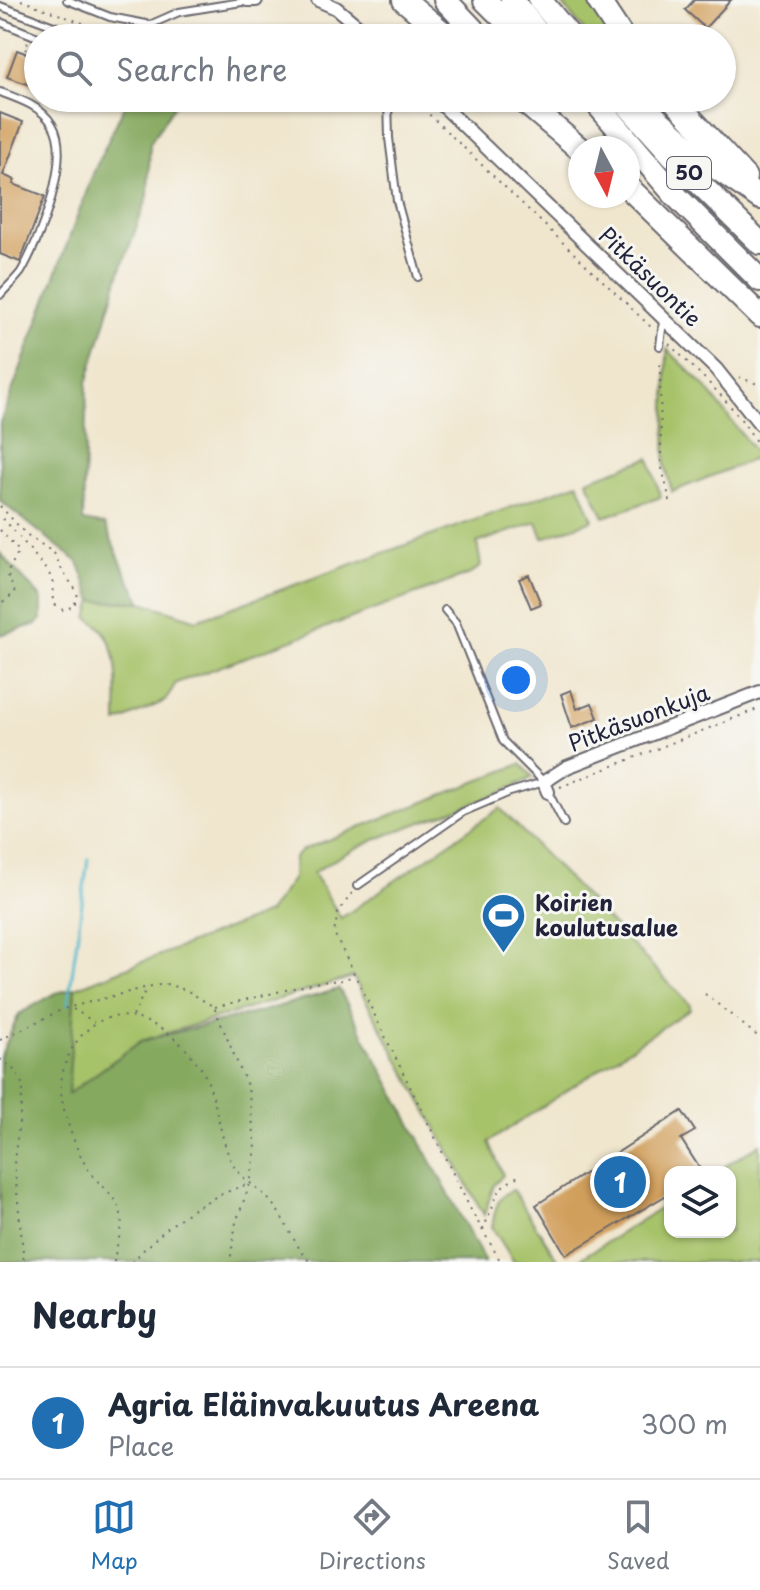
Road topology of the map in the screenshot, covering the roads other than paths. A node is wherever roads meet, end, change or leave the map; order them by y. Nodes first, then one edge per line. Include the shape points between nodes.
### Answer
1 (67, 0) edge
2 (248, 0) edge
3 (256, 0) edge
4 (318, 0) edge
5 (404, 0) edge
6 (445, 0) edge
7 (485, 0) edge
8 (512, 0) edge
9 (540, 0) edge
10 (598, 0) edge
11 (0, 6) edge
12 (0, 22) edge
13 (48, 24) edge
14 (146, 24) joint
15 (355, 24) edge
16 (432, 24) edge
17 (468, 24) edge
18 (509, 24) edge
19 (531, 24) edge
20 (560, 24) edge
21 (614, 24) edge
22 (24, 32) edge
23 (0, 92) edge
24 (24, 102) edge
25 (39, 112) edge
26 (388, 112) edge
27 (450, 112) edge
28 (536, 112) edge
29 (554, 112) edge
30 (589, 112) edge
31 (604, 112) edge
32 (634, 112) edge
33 (650, 112) edge
34 (684, 112) edge
35 (577, 136) edge
36 (612, 136) edge
37 (568, 139) edge
38 (640, 166) edge
39 (675, 195) junction
40 (760, 195) edge
41 (640, 199) edge
42 (760, 243) edge
43 (418, 277) dead end
44 (760, 280) edge
45 (0, 295) edge
46 (760, 316) edge
47 (663, 317) junction
48 (660, 346) dead end
49 (760, 424) edge
50 (445, 610) dead end
51 (760, 692) edge
52 (546, 787) junction
53 (564, 823) dead end
54 (357, 886) road end

1 - 14 lane
2 - 3 street
2 - 14 lane via 179,12
4 - 15 street
5 - 16 highway
6 - 17 highway
7 - 18 highway
8 - 19 highway
9 - 20 highway
10 - 21 highway
11 - 13 lane
12 - 22 lane
23 - 24 lane
25 - 45 lane via 55,127 59,174 30,254
26 - 43 lane via 397,201
27 - 47 street, Pitkäsuontie
28 - 37 highway
29 - 35 highway
30 - 36 highway
31 - 39 highway, 50
32 - 42 highway, 50
33 - 40 highway via 696,154
34 - 40 highway
38 - 39 highway
39 - 44 highway, 50
41 - 46 highway
47 - 48 lane
47 - 49 street, Pitkäsuontie via 716,369
50 - 52 lane via 456,623 503,741
51 - 52 street, Pitkäsuonkuja via 567,767
52 - 53 lane
52 - 54 lane via 510,792 463,812

